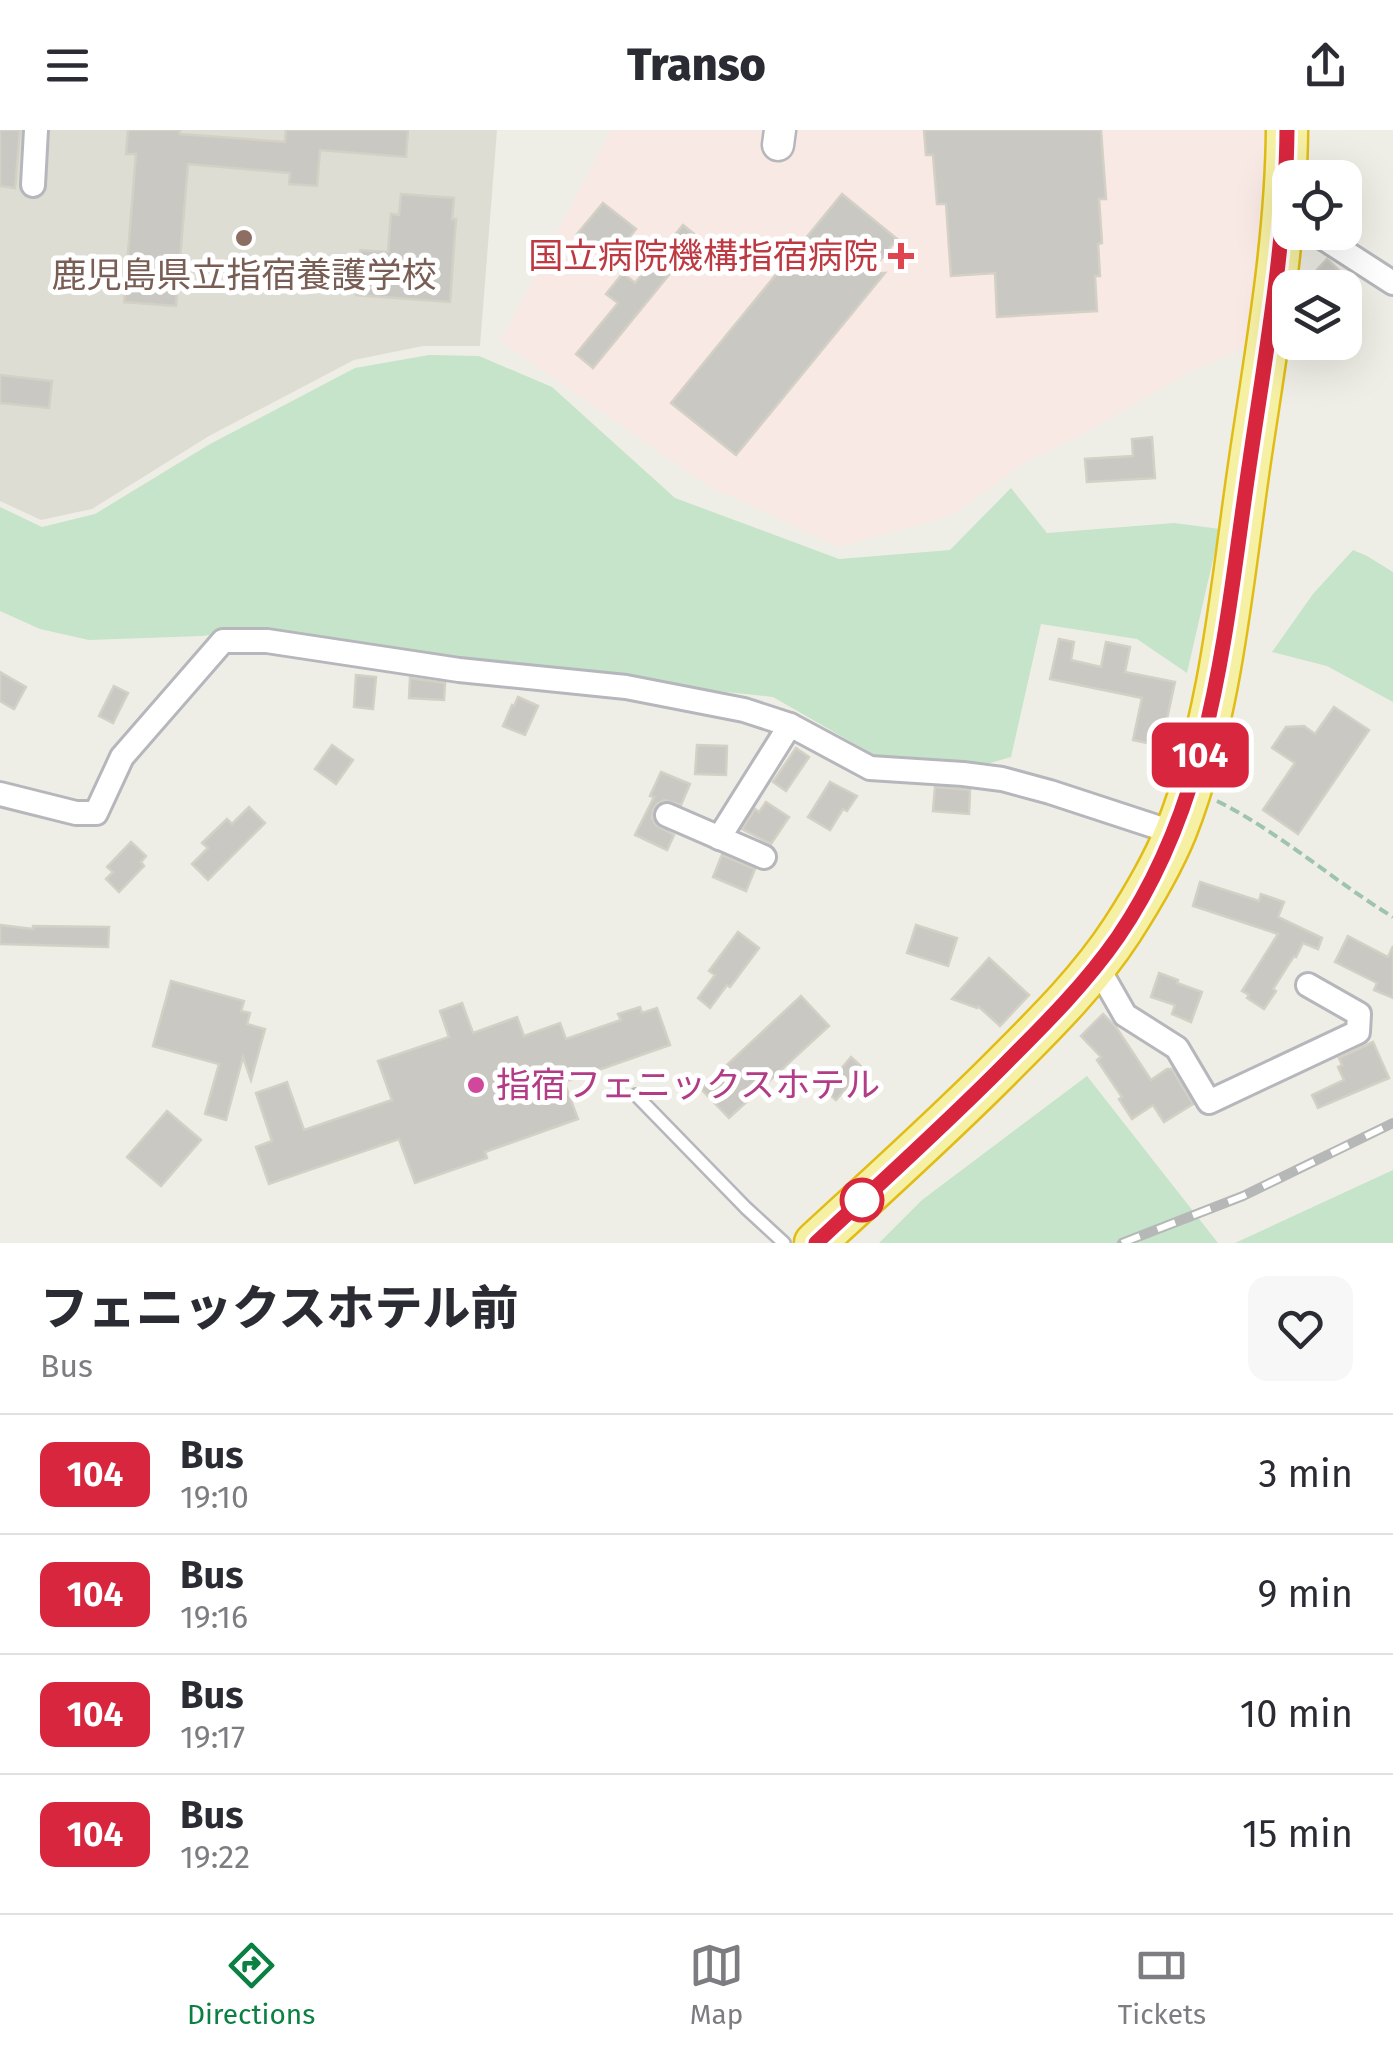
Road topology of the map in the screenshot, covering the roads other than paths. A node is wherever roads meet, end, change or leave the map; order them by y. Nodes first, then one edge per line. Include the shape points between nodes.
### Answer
1 (36, 130) edge
2 (1287, 130) edge
3 (1290, 160) edge
4 (33, 185) dead end
5 (1291, 250) edge
6 (1341, 250) edge
7 (1393, 283) edge
8 (790, 725) junction
9 (0, 794) edge
10 (667, 816) dead end
11 (1175, 832) junction
12 (719, 838) junction
13 (764, 857) dead end
14 (1097, 966) junction
15 (1308, 985) dead end
16 (636, 1096) dead end
17 (784, 1243) edge
18 (816, 1243) edge

1 - 4 street
2 - 3 highway
5 - 11 highway via 1212,710
6 - 7 street
8 - 9 street via 626,687 223,641 122,756 96,814
8 - 11 street via 870,768 1002,779
8 - 12 street
10 - 12 street
11 - 14 highway
12 - 13 street
14 - 15 street via 1125,1015 1177,1048 1210,1102 1358,1032 1359,1014
14 - 18 highway via 972,1098
16 - 17 lane

